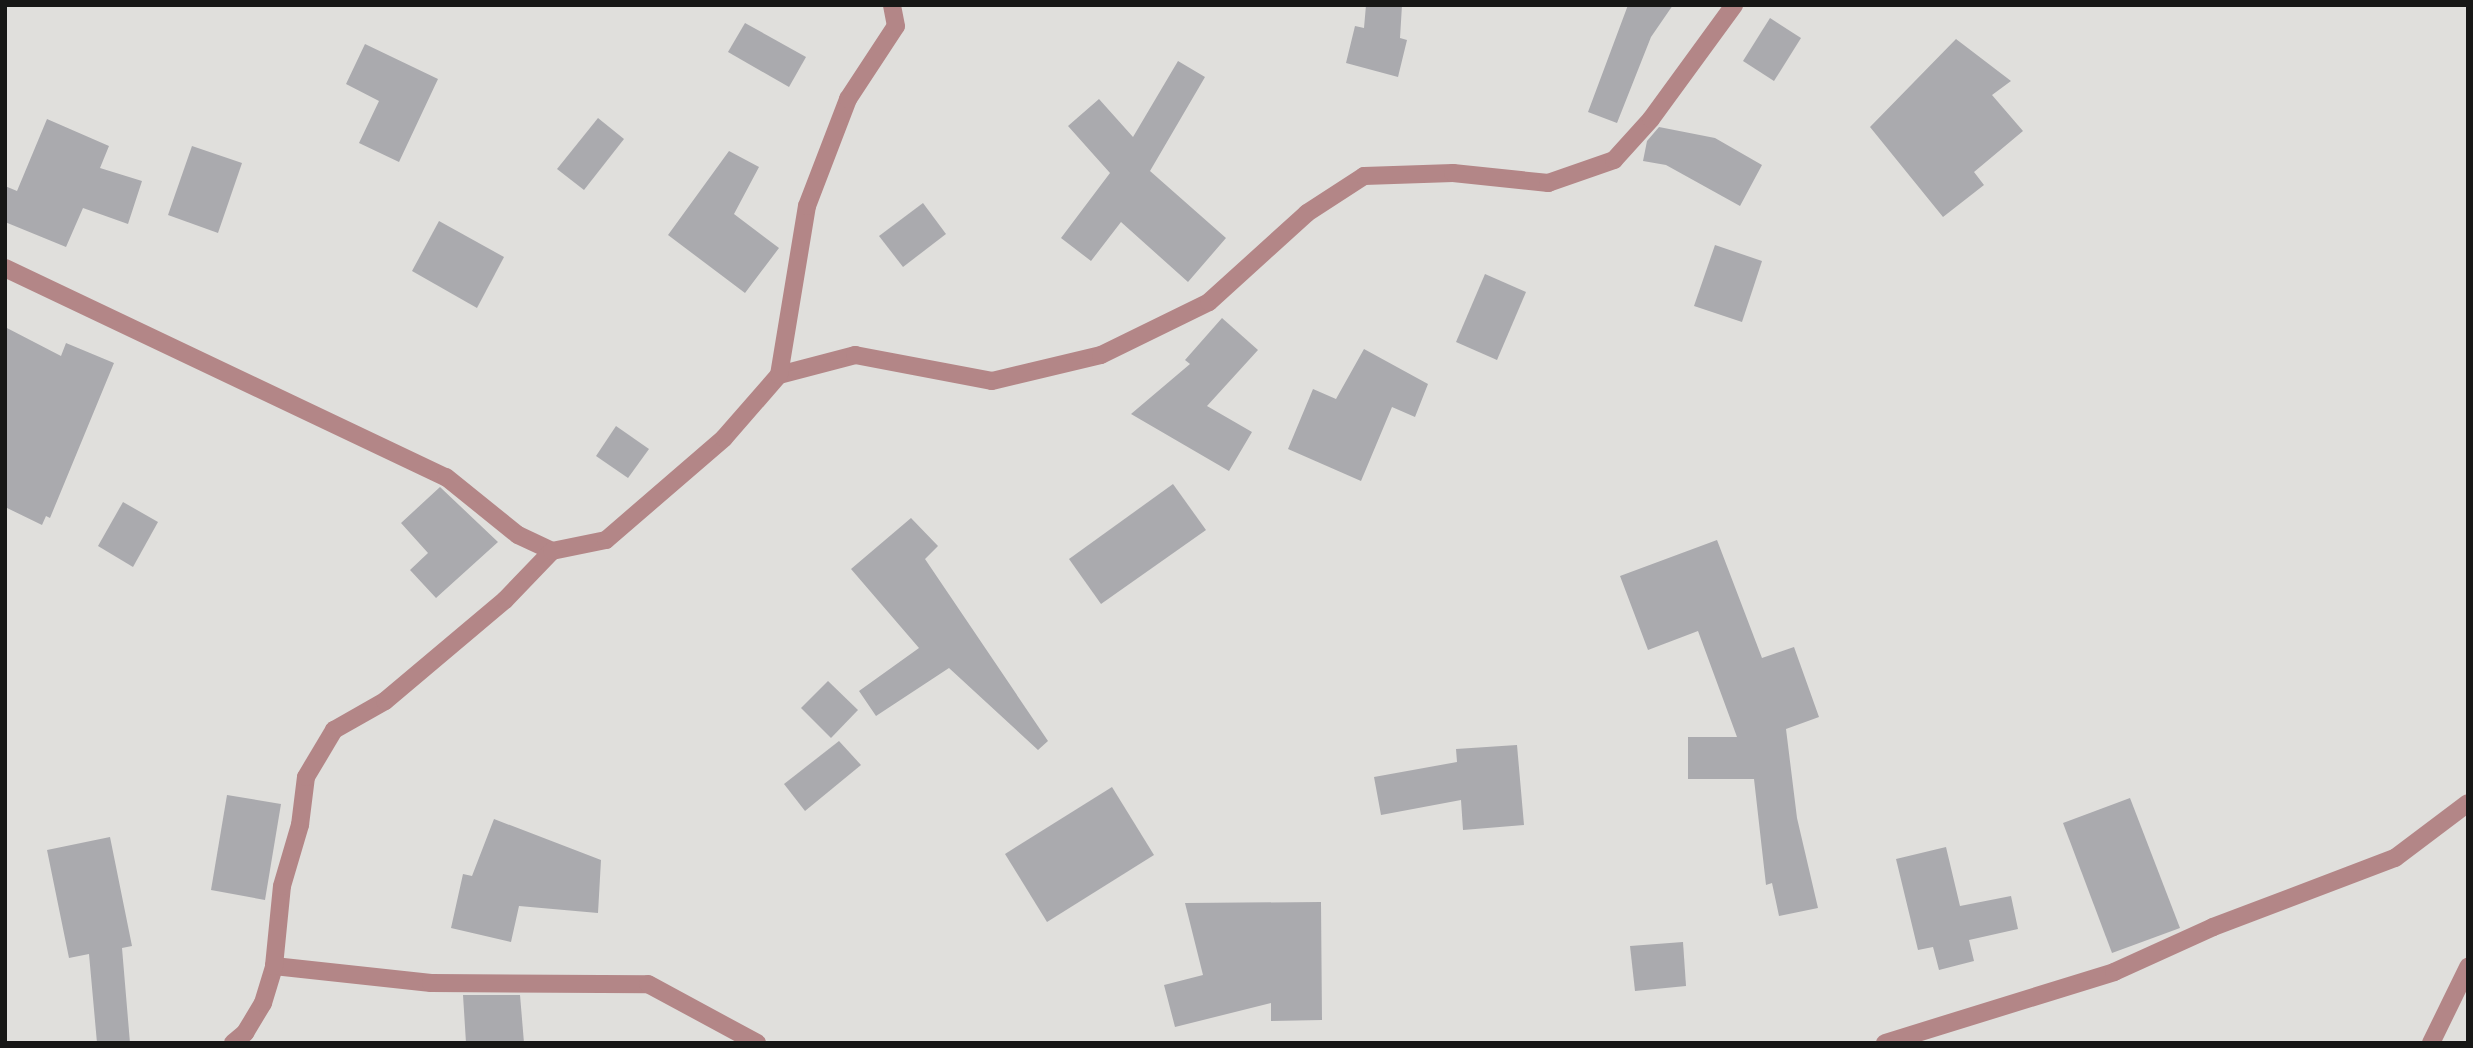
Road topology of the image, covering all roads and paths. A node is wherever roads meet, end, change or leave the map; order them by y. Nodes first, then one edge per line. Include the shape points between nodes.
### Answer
1 (892, 5) edge
2 (1734, 5) edge
3 (5, 268) edge
4 (779, 375) junction
5 (552, 551) junction
6 (2468, 803) edge
7 (274, 966) junction
8 (2468, 967) edge
9 (233, 1043) edge
10 (757, 1043) edge
11 (1885, 1043) edge
12 (2431, 1043) edge

1 - 4 street via 896,26 848,99 807,206
2 - 4 street via 1651,119 1614,160 1548,183 1453,173 1364,176 1307,213 1209,302 1101,355 992,381 855,355
3 - 5 street via 446,477 518,534
4 - 5 street via 724,438 606,540
5 - 7 street via 505,600 385,701 334,730 306,777 300,825 282,886
6 - 11 street via 2395,858 2213,927 2114,972
7 - 9 street via 263,1003 246,1033
7 - 10 street via 431,984 648,984
8 - 12 street

